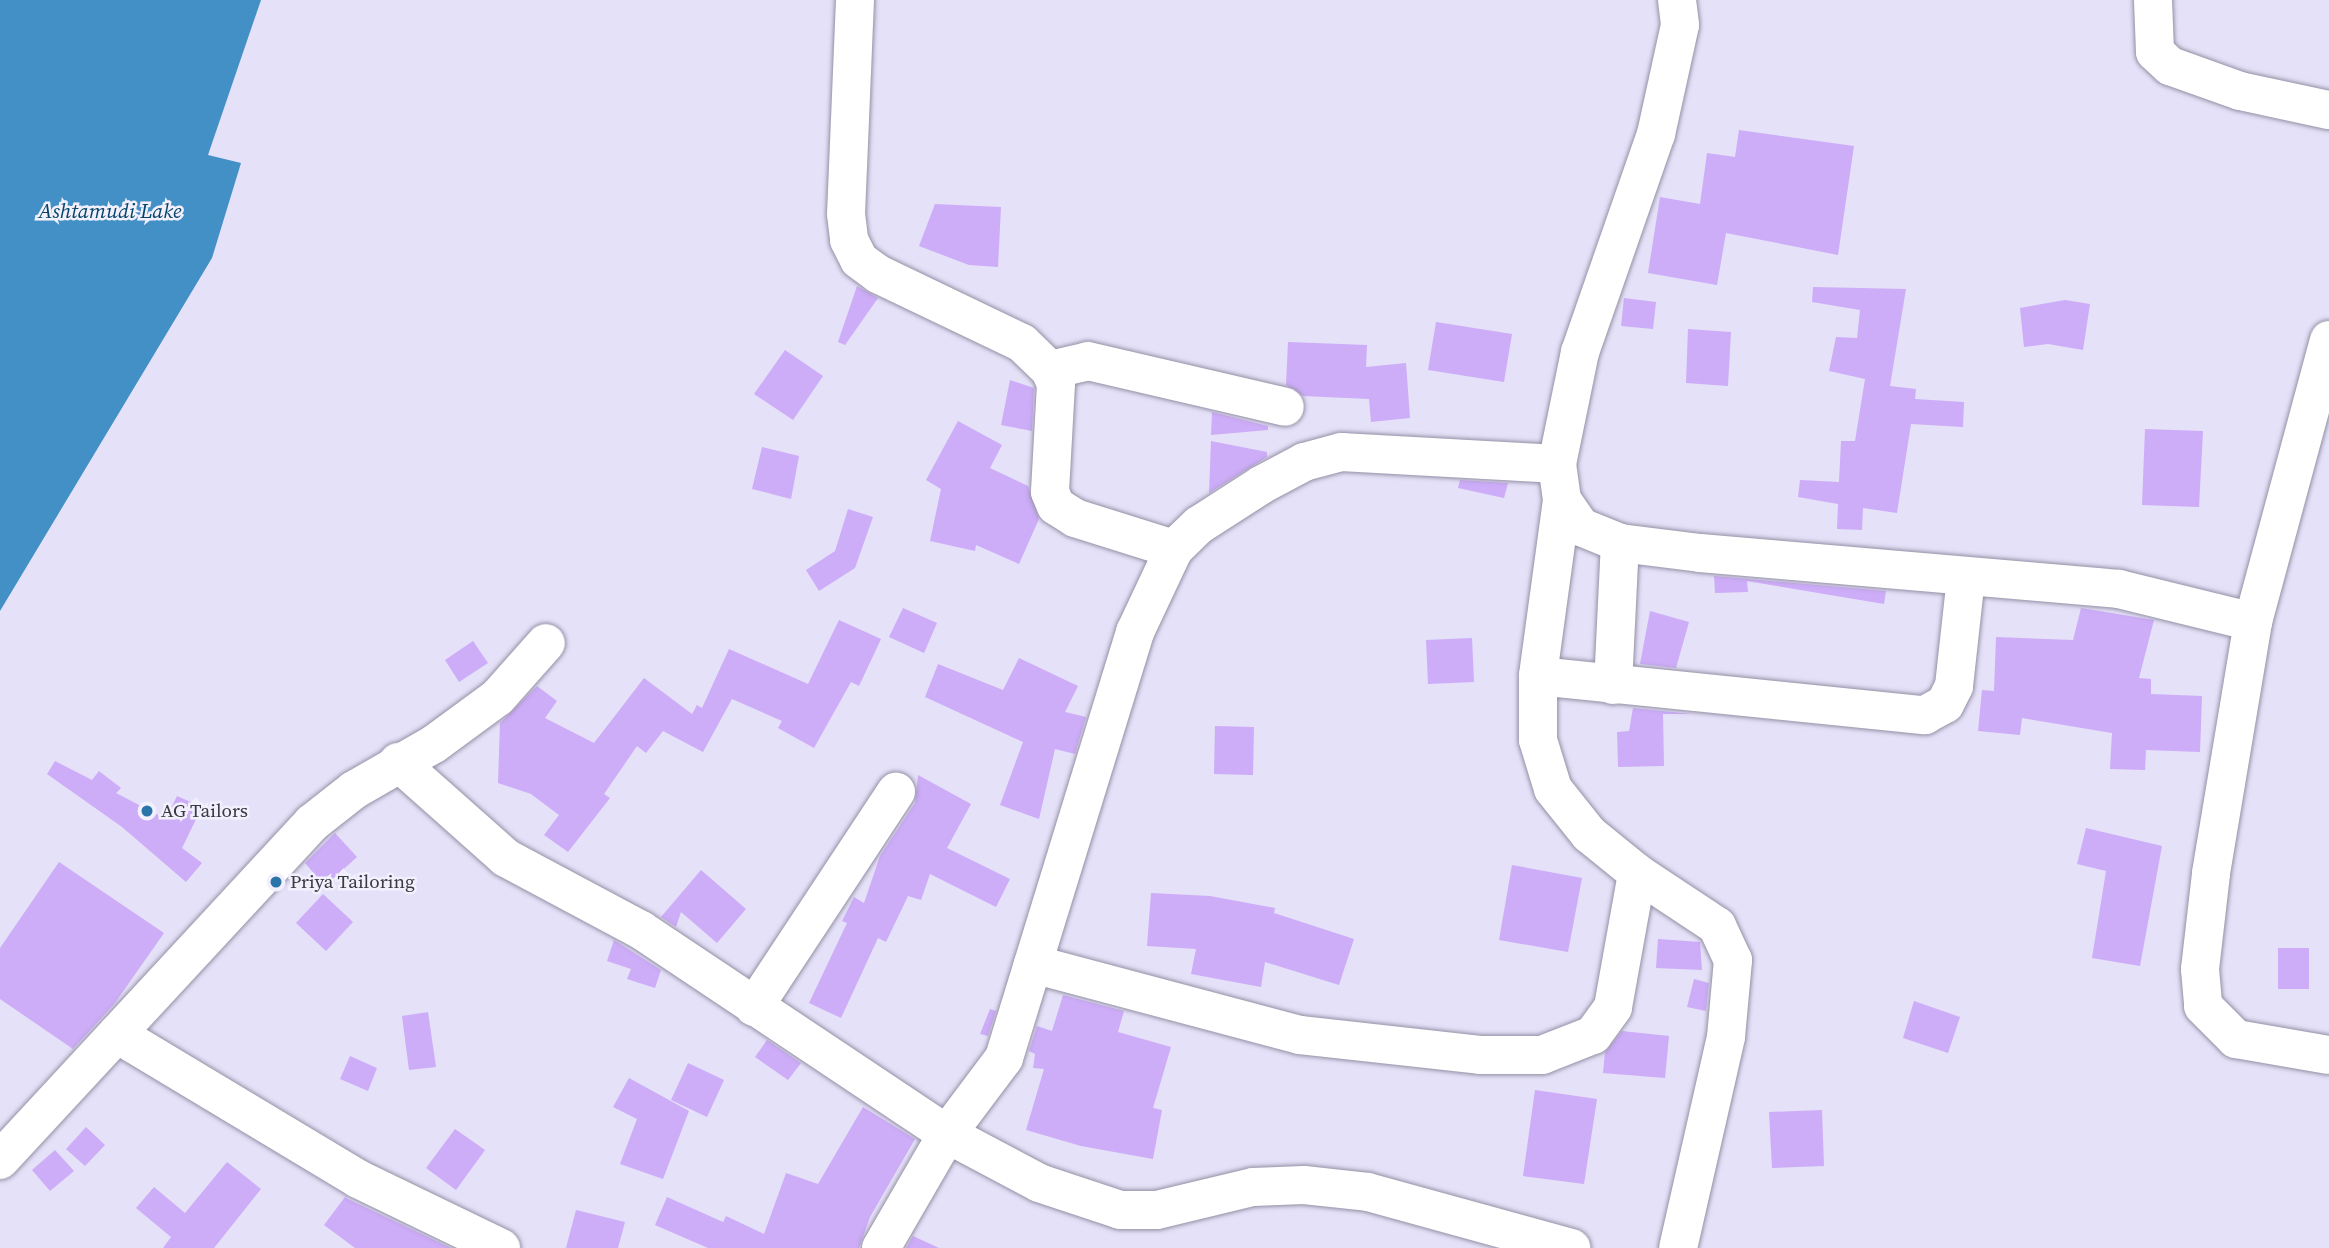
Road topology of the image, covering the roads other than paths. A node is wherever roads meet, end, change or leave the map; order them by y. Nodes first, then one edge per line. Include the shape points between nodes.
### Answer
1 (855, 0) edge
2 (1677, 0) edge
3 (2153, 0) edge
4 (2329, 110) edge
5 (2329, 340) edge
6 (1050, 370) junction
7 (1285, 407) dead end
8 (1560, 482) junction
9 (1620, 543) junction
10 (1174, 549) junction
11 (1966, 577) junction
12 (2253, 622) junction
13 (546, 643) dead end
14 (1538, 676) junction
15 (1613, 685) junction
16 (398, 762) junction
17 (896, 792) dead end
18 (1637, 873) junction
19 (1033, 964) junction
20 (754, 1007) junction
21 (117, 1034) junction
22 (2329, 1055) edge
23 (947, 1133) junction
24 (0, 1160) edge
25 (501, 1248) edge
26 (880, 1248) edge
27 (1571, 1248) edge
28 (1678, 1248) edge

1 - 6 street via 846,214 849,240 859,260 877,274 1021,343
2 - 8 street via 1680,25 1656,134 1580,352
3 - 4 street via 2155,52 2170,66 2241,91
5 - 12 street
6 - 7 street via 1088,361
6 - 10 street via 1056,403 1050,492 1056,506 1095,525
8 - 9 street via 1581,527
8 - 10 street via 1342,452 1304,462 1261,485 1199,525
8 - 14 street
9 - 11 street
9 - 15 street
10 - 19 street via 1135,632
11 - 12 street via 2119,589
11 - 15 street via 1954,686 1937,711 1891,713
12 - 22 street via 2211,874 2200,969 2203,1006 2236,1039
13 - 16 street via 498,697 434,744
14 - 15 street
14 - 18 street via 1538,740 1553,789 1589,834
16 - 20 street via 506,858 641,930
16 - 21 street via 312,823
17 - 20 street
18 - 19 street via 1613,1007 1593,1035 1542,1055 1480,1055 1300,1035
18 - 28 street via 1717,926 1733,960 1726,1037
19 - 23 street via 1004,1058
20 - 23 street
21 - 24 street
21 - 25 street via 358,1179
23 - 26 street
23 - 27 street via 1039,1183 1120,1210 1157,1210 1253,1187 1304,1185 1368,1192

